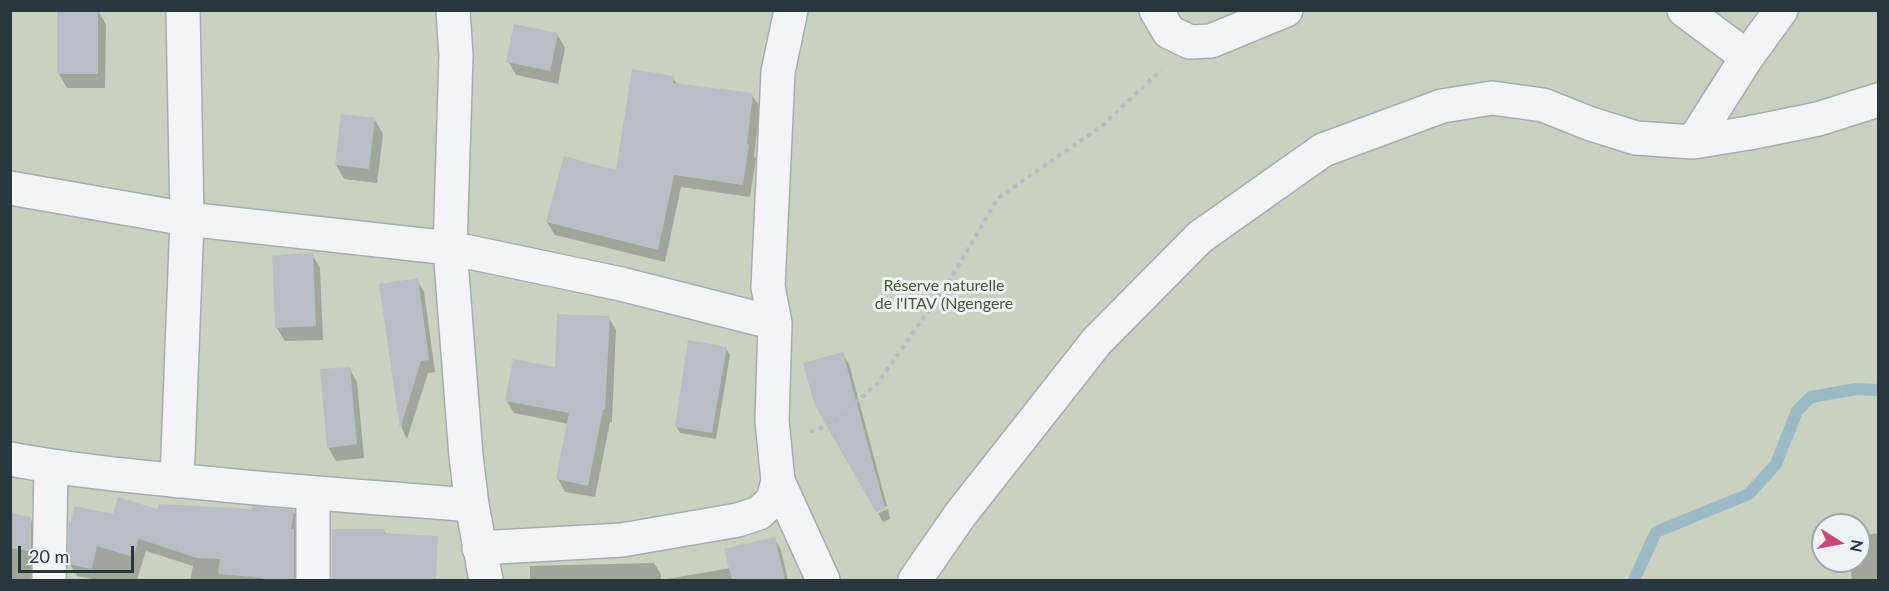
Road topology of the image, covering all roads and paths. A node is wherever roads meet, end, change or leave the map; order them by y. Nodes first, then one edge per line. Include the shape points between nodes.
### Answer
1 (183, 10) edge
2 (453, 10) edge
3 (791, 10) edge
4 (1156, 10) edge
5 (1286, 10) edge
6 (1684, 10) edge
7 (1781, 10) edge
8 (1191, 42) junction
9 (1747, 57) junction
10 (1878, 100) edge
11 (1693, 142) junction
12 (10, 188) edge
13 (187, 219) junction
14 (450, 248) junction
15 (776, 323) junction
16 (774, 446) junction
17 (10, 459) edge
18 (51, 467) junction
19 (177, 481) junction
20 (778, 481) junction
21 (313, 493) junction
22 (472, 505) junction
23 (479, 548) junction
24 (49, 580) edge
25 (313, 580) edge
26 (486, 580) edge
27 (823, 580) edge
28 (915, 580) edge

1 - 13 street
2 - 14 street via 456,56
3 - 15 street via 778,72 776,108 768,287
4 - 8 street via 1169,32
5 - 8 street via 1211,41
6 - 9 street
7 - 9 street
8 - 16 path via 1102,126 998,198 948,283 877,384 831,424
9 - 11 street
10 - 11 street via 1818,119
11 - 28 street via 1636,138 1543,105 1492,98 1442,106 1323,150 1200,237 1097,341 960,515
12 - 13 street
13 - 14 street
13 - 19 street
14 - 15 street via 621,284
14 - 22 street
15 - 16 street
16 - 20 street
17 - 18 street
18 - 19 street
18 - 24 street
19 - 21 street
20 - 23 street via 773,500 759,513 738,520 622,540
20 - 27 street
21 - 22 street
21 - 25 street
22 - 23 street
23 - 26 street

